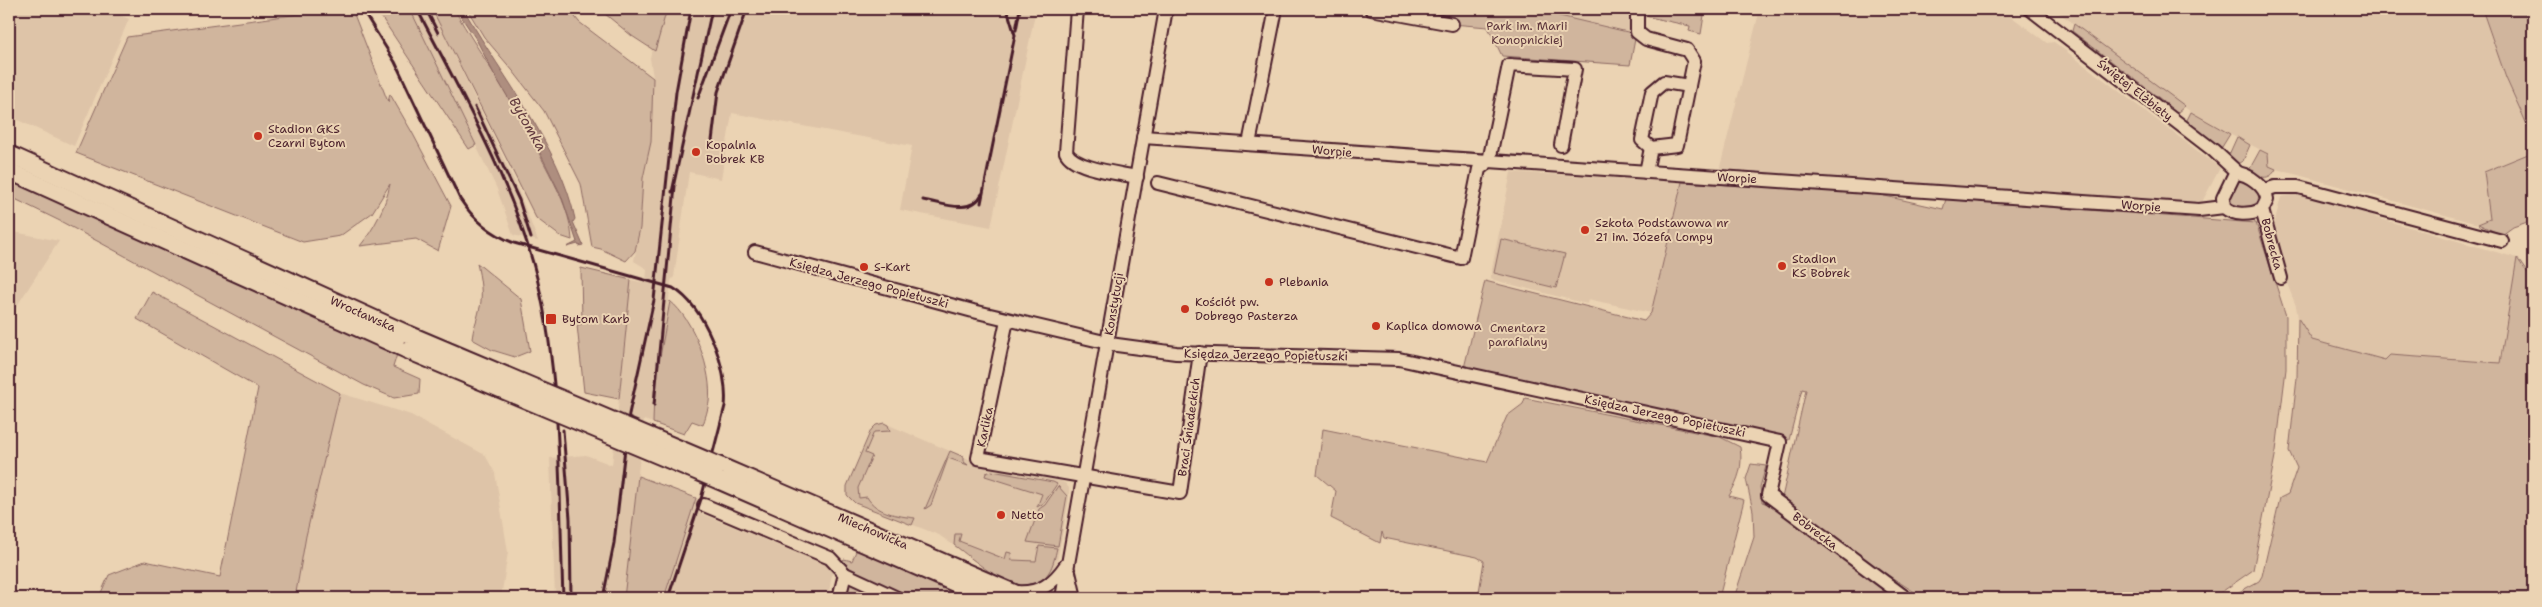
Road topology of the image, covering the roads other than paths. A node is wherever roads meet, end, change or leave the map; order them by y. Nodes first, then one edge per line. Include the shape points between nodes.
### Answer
1 (1077, 9) edge
2 (1166, 9) edge
3 (1276, 9) edge
4 (1371, 9) edge
5 (1637, 9) edge
6 (2030, 9) edge
7 (1452, 24) dead end
8 (1688, 86) junction
9 (1143, 137) junction
10 (1249, 144) junction
11 (1561, 145) dead end
12 (1650, 148) junction
13 (9, 154) edge
14 (1489, 161) junction
15 (9, 171) edge
16 (1646, 172) junction
17 (2238, 173) junction
18 (1137, 176) junction
19 (1158, 183) dead end
20 (2265, 190) junction
21 (2224, 207) junction
22 (2262, 210) junction
23 (2502, 241) dead end
24 (755, 252) dead end
25 (2281, 278) dead end
26 (1007, 320) junction
27 (408, 342) junction
28 (1107, 343) junction
29 (1200, 353) junction
30 (1780, 442) joint
31 (720, 473) junction
32 (1083, 477) junction
33 (704, 504) dead end
34 (1068, 562) junction
35 (845, 574) junction
36 (1006, 589) junction
37 (840, 598) edge
38 (897, 598) edge
39 (989, 598) edge
40 (1026, 598) edge
41 (1062, 598) edge
42 (1075, 598) edge
43 (1906, 598) edge

1 - 18 street via 1066,152 1071,159 1083,165
2 - 9 street, Konstytucji
3 - 10 street
4 - 7 street
5 - 8 street via 1637,32 1646,38 1687,50 1694,61
6 - 17 street, Świętej Elżbiety via 2213,150
8 - 12 street via 1677,145
8 - 12 street via 1664,82 1652,92 1642,140
9 - 10 street, Worpie
9 - 18 street, Konstytucji
10 - 14 street, Worpie
11 - 14 street via 1575,69 1509,65
12 - 16 street
13 - 27 main road, Wrocławska
14 - 16 street, Worpie
14 - 19 street via 1479,169 1461,258
15 - 27 main road, Wrocławska
16 - 21 street, Worpie via 2200,210
17 - 20 street
17 - 21 street via 2233,175 2225,193
18 - 28 street, Konstytucji
20 - 22 street via 2267,200
20 - 23 street via 2298,187
21 - 22 street via 2242,214
22 - 25 street, Bobrecka
24 - 26 street, Księdza Jerzego Popiełuszki
26 - 28 street, Księdza Jerzego Popiełuszki
26 - 32 street, Karlika via 978,458
27 - 31 main road, Wrocławska, bridge
28 - 29 street, Księdza Jerzego Popiełuszki via 1176,353
28 - 32 street, Konstytucji
29 - 30 street, Księdza Jerzego Popiełuszki via 1399,359
29 - 32 street, Braci Śniadeckich via 1180,493
30 - 43 street, Bobrecka via 1768,496
31 - 36 main road, Miechowicka via 840,517
31 - 39 main road, Miechowicka via 844,535
32 - 34 street, Konstytucji
33 - 35 street via 830,558
34 - 36 street via 1059,576 1042,589 1029,593
34 - 41 street, Konstytucji
34 - 42 street
35 - 37 street
35 - 38 street
36 - 40 main road, Miechowicka

